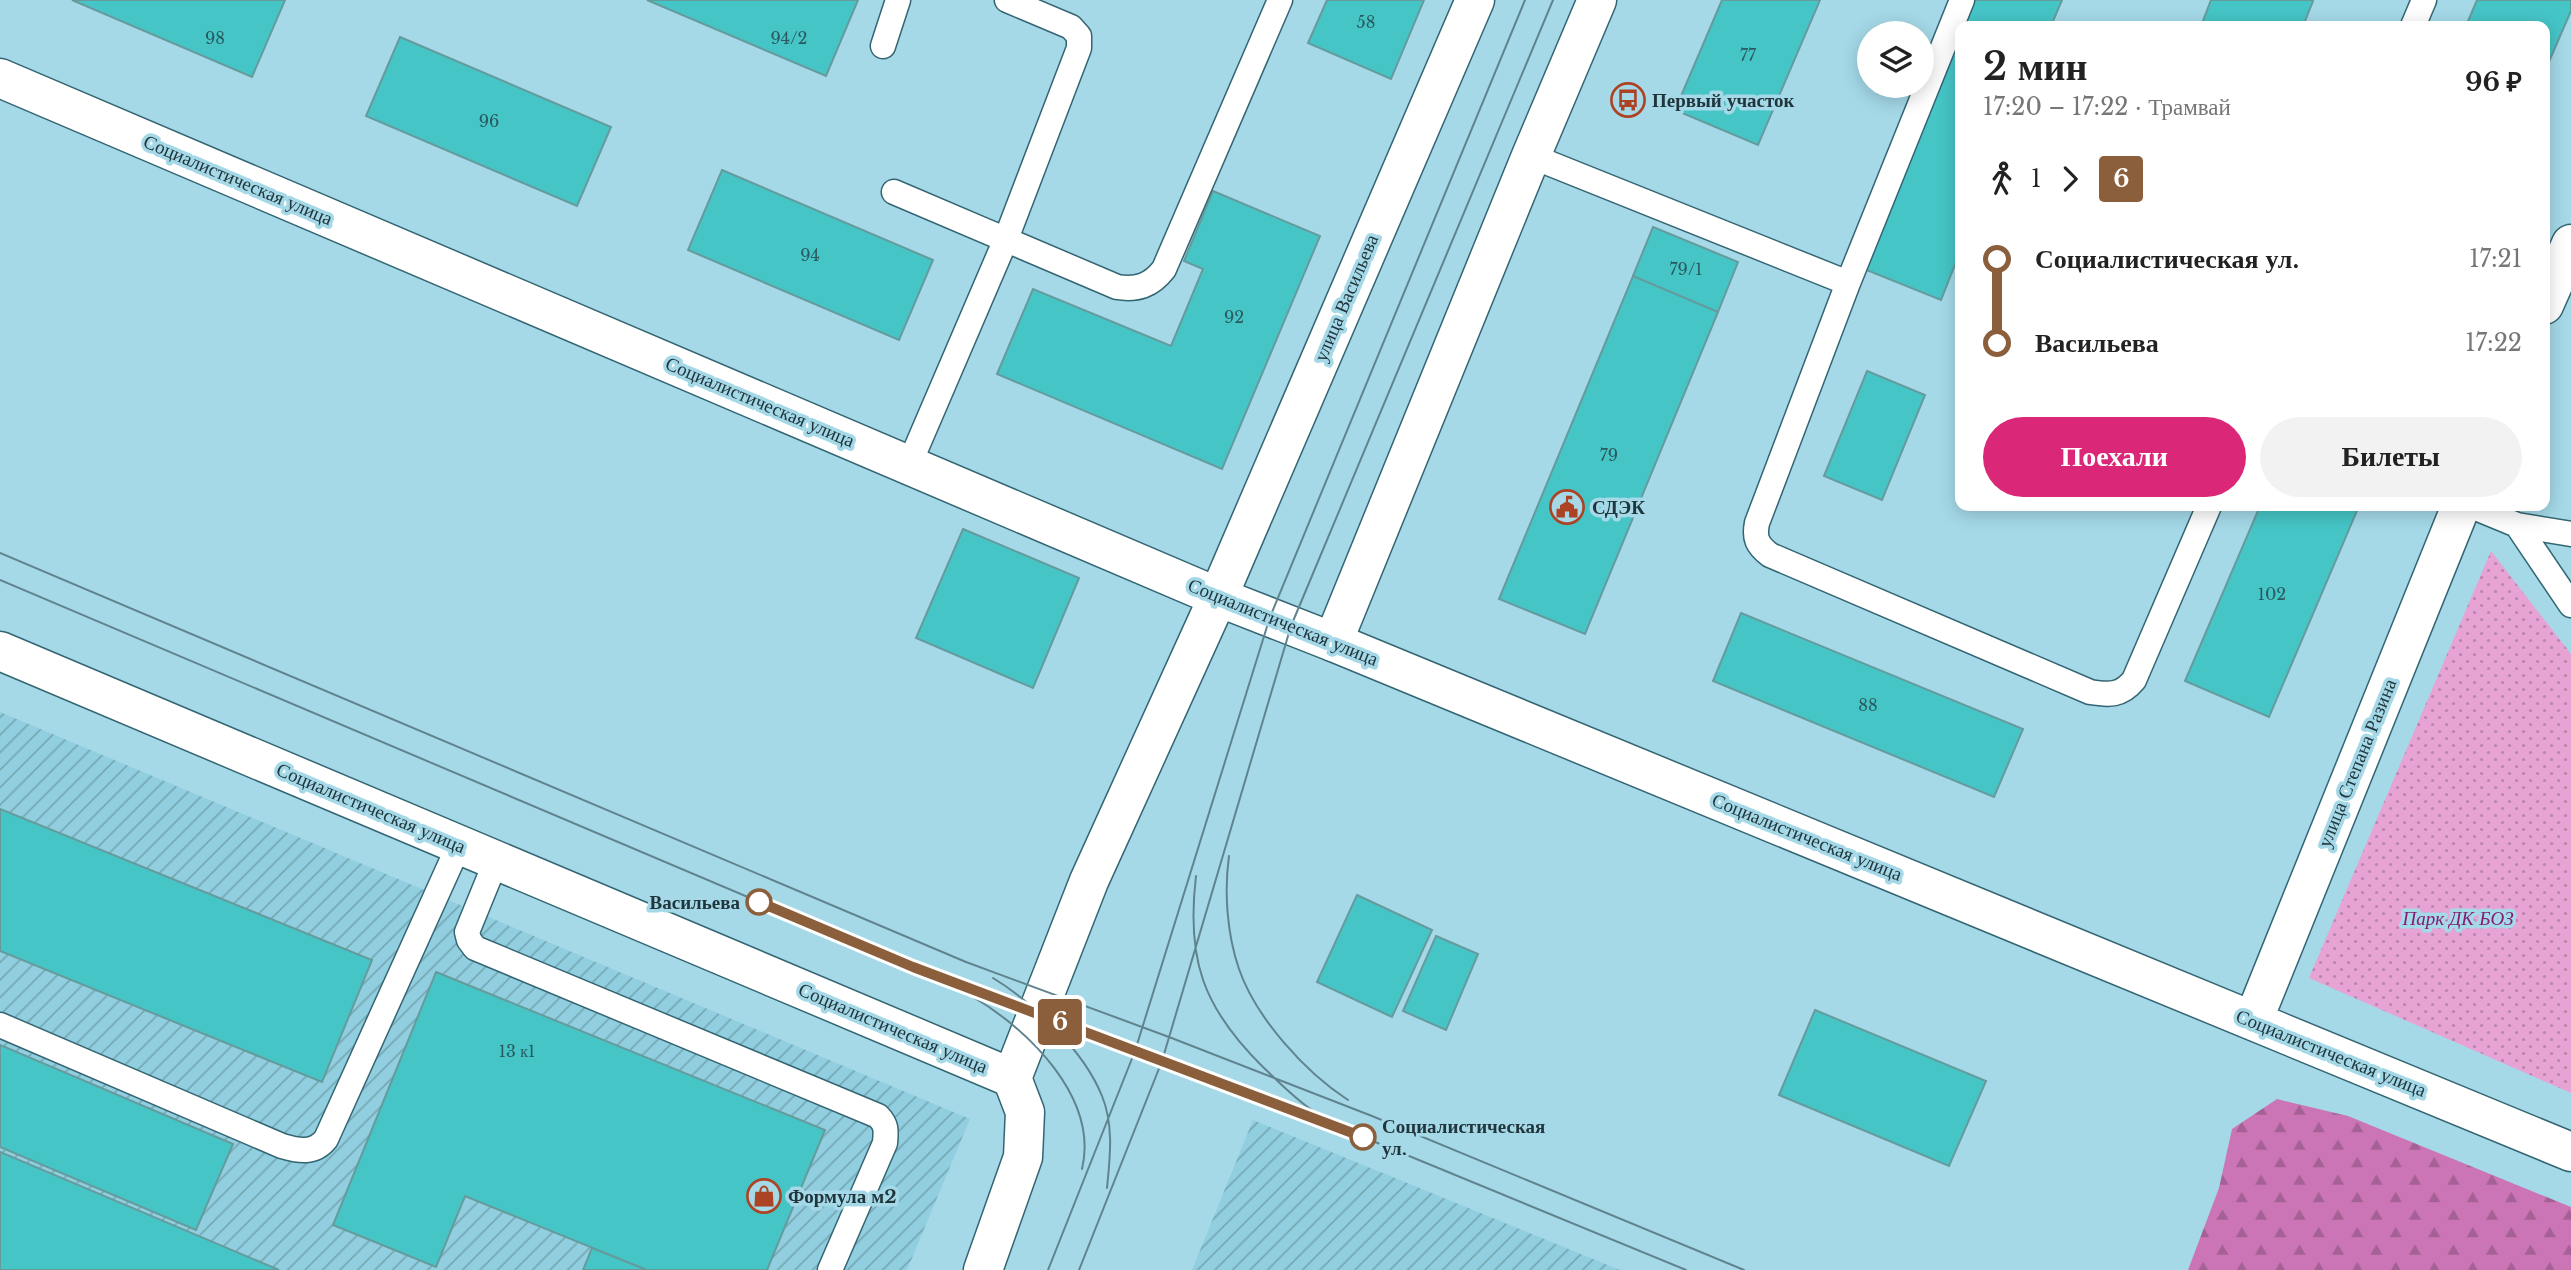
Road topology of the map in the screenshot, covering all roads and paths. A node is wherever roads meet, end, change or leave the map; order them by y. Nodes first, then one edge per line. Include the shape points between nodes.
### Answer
1 (898, 0) edge
2 (1007, 0) edge
3 (1280, 0) edge
4 (1475, 0) edge
5 (1597, 0) edge
6 (1962, 0) edge
7 (2424, 0) edge
8 (2415, 21) edge
9 (883, 46) dead end
10 (0, 78) edge
11 (1531, 156) junction
12 (894, 192) dead end
13 (1006, 239) junction
14 (2571, 244) edge
15 (1848, 284) junction
16 (2550, 291) edge
17 (909, 465) junction
18 (2207, 511) edge
19 (2459, 511) edge
20 (2483, 511) edge
21 (2517, 525) junction
22 (2571, 534) edge
23 (1218, 597) junction
24 (2571, 605) edge
25 (1333, 642) junction
26 (0, 651) edge
27 (459, 845) junction
28 (496, 861) junction
29 (2253, 1021) junction
30 (0, 1025) edge
31 (1012, 1078) junction
32 (2571, 1152) edge
33 (831, 1270) edge
34 (983, 1270) edge

1 - 9 lane
2 - 13 lane via 1071,27 1079,36 1079,48
3 - 13 lane via 1164,269 1154,281 1130,289 1117,287
4 - 23 street, улица Васильева
5 - 11 street
6 - 15 lane
7 - 8 lane
10 - 17 street, Социалистическая улица
11 - 15 lane
11 - 25 street
12 - 13 lane
13 - 17 lane
14 - 16 street
15 - 18 lane via 1757,523 1754,535 1769,555 2090,692 2115,694 2134,680
17 - 23 street, Социалистическая улица
19 - 29 street, улица Степана Разина
20 - 21 lane
21 - 22 lane
21 - 24 lane
23 - 25 street, Социалистическая улица
23 - 31 street, улица Васильева via 1089,881
25 - 29 street, Социалистическая улица
26 - 27 street, Социалистическая улица
27 - 28 street, Социалистическая улица
27 - 30 lane via 326,1139 314,1149 282,1146
28 - 31 street, Социалистическая улица
28 - 33 lane via 467,932 475,948 884,1122 885,1143
29 - 32 street, Социалистическая улица
31 - 34 street via 1024,1112 1023,1157

